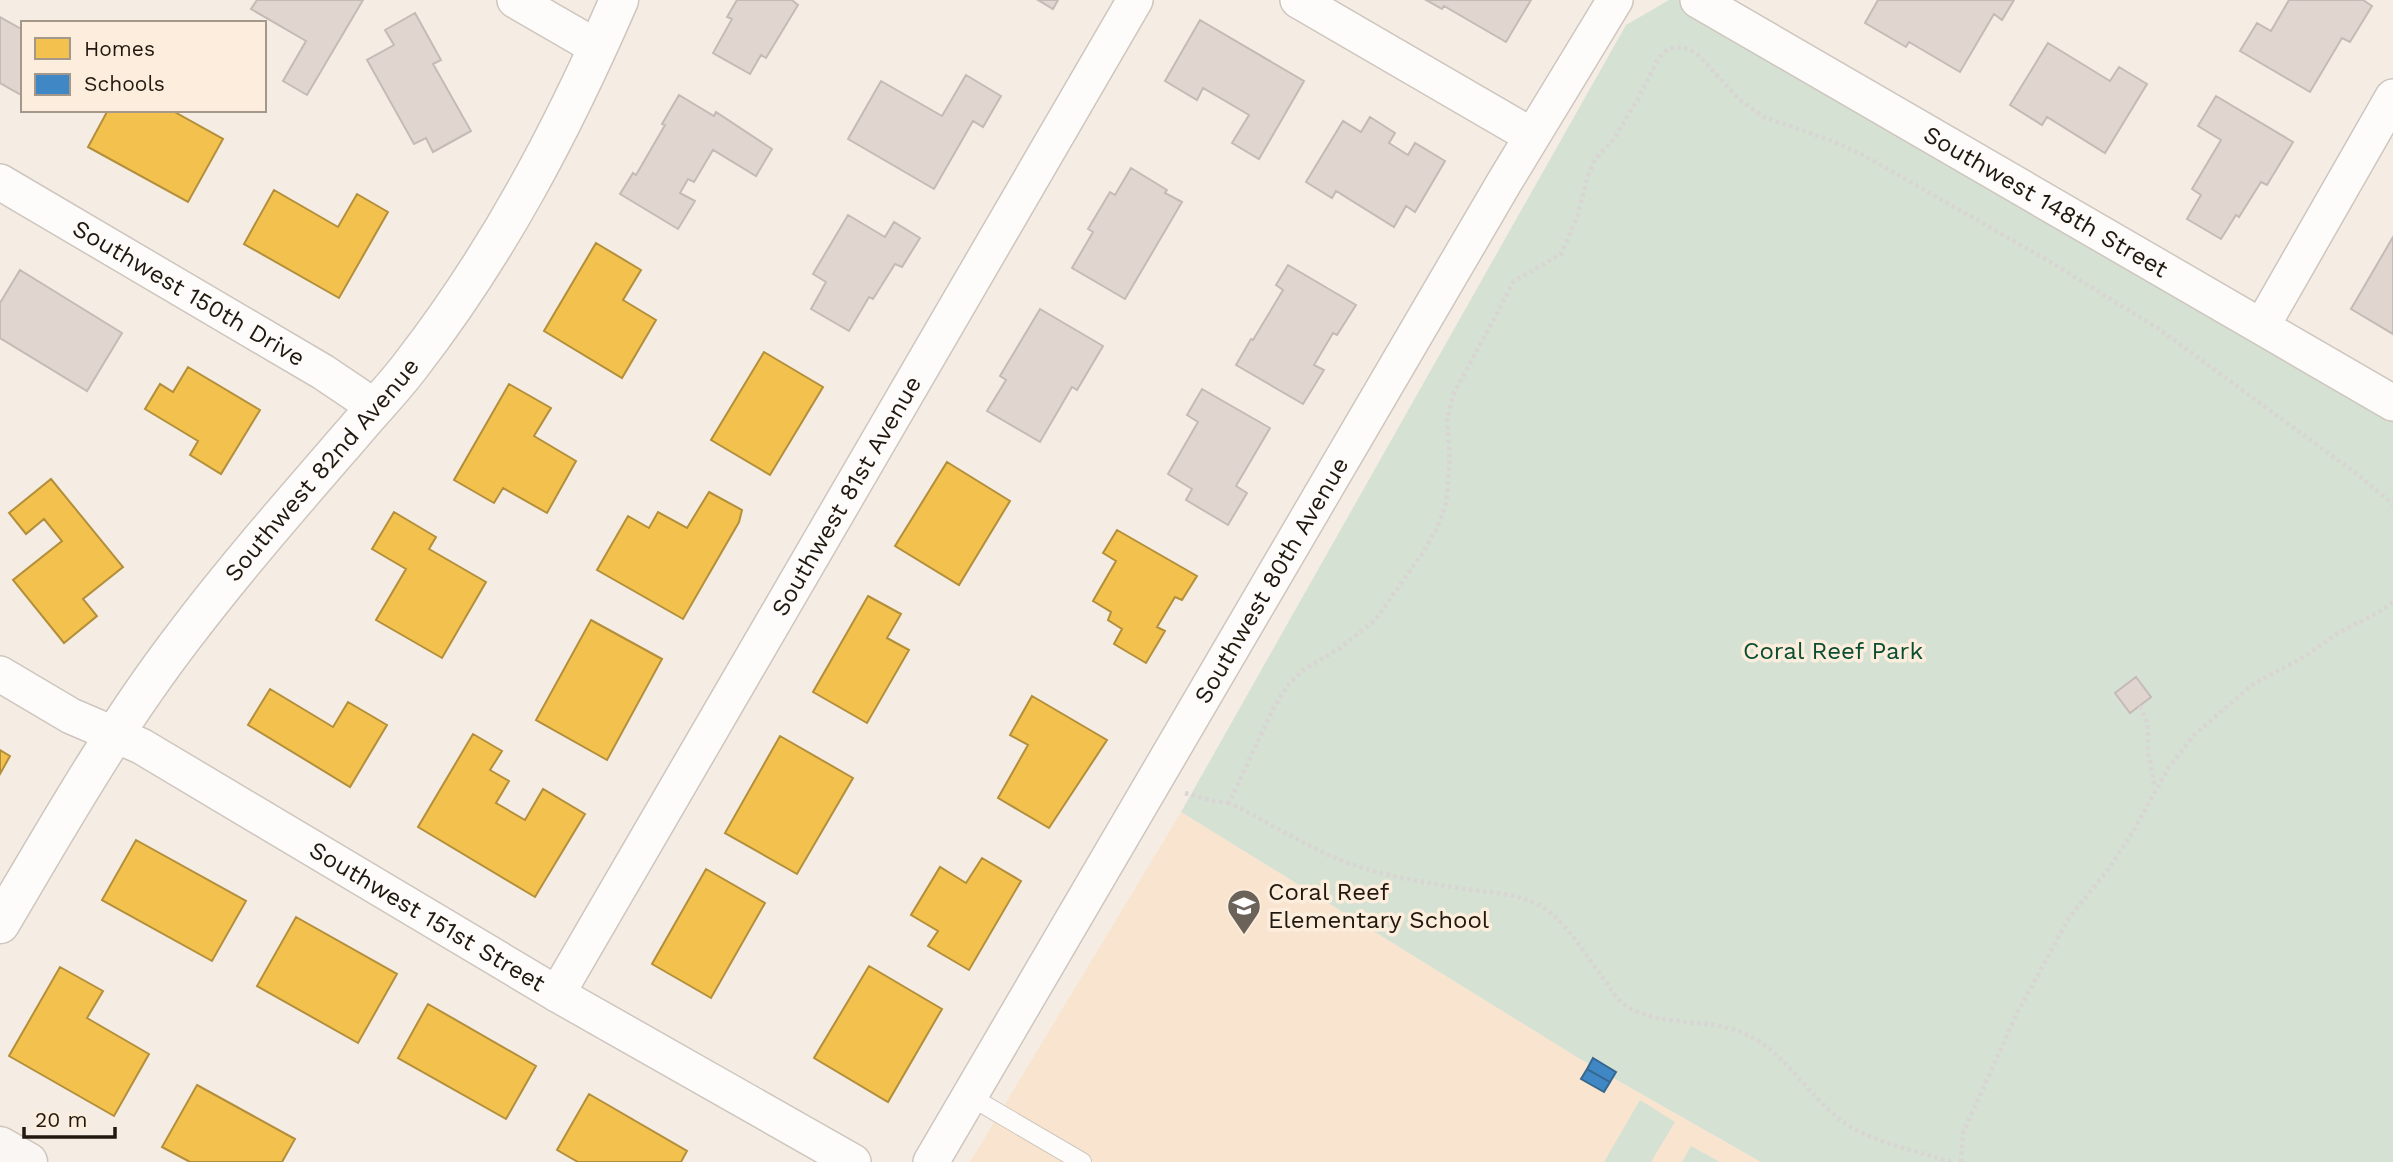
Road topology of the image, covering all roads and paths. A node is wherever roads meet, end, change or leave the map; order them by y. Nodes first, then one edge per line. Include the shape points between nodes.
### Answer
1 (515, 0) edge
2 (619, 0) edge
3 (1135, 0) edge
4 (1298, 0) edge
5 (1615, 0) edge
6 (1698, 0) edge
7 (598, 48) junction
8 (2393, 97) edge
9 (1532, 136) junction
10 (0, 182) edge
11 (2262, 326) junction
12 (2393, 403) edge
13 (375, 407) junction
14 (2393, 504) edge
15 (2393, 602) edge
16 (0, 674) edge
17 (2140, 706) dead end
18 (114, 733) junction
19 (2155, 788) junction
20 (1185, 793) dead end
21 (1229, 803) junction
22 (0, 924) edge
23 (557, 994) junction
24 (971, 1097) junction
25 (0, 1146) edge
26 (28, 1162) edge
27 (853, 1162) edge
28 (931, 1162) edge
29 (1082, 1162) edge
30 (1951, 1162) edge
31 (1961, 1162) edge

1 - 7 street
2 - 7 street, Southwest 82nd Avenue
3 - 23 street, Southwest 81st Avenue
4 - 9 street
5 - 9 street, Southwest 80th Avenue
6 - 11 street, Southwest 148th Street
7 - 13 street, Southwest 82nd Avenue via 549,152 495,244 410,367
8 - 11 street
9 - 24 street, Southwest 80th Avenue
10 - 13 street, Southwest 150th Drive
11 - 12 street, Southwest 148th Street
13 - 18 street, Southwest 82nd Avenue via 216,593
14 - 21 path via 2159,329 1865,156 1764,117 1698,55 1675,47 1658,59 1613,140 1595,159 1562,254 1514,281 1453,395 1447,421 1446,504 1422,554 1375,620 1287,686
15 - 19 path via 2252,685 2194,735
16 - 18 street, Southwest 151st Street via 71,716
17 - 19 path via 2148,724
18 - 22 street, Southwest 82nd Avenue
18 - 23 street, Southwest 151st Street
19 - 31 path via 2125,844 2069,918 2017,1013 1963,1133
20 - 21 path
21 - 30 path via 1327,855 1363,868 1519,897 1539,905 1566,929 1626,1005 1659,1017 1743,1032 1762,1044 1852,1128
23 - 27 street, Southwest 151st Street
24 - 28 street, Southwest 80th Avenue
24 - 29 lane
25 - 26 main road

